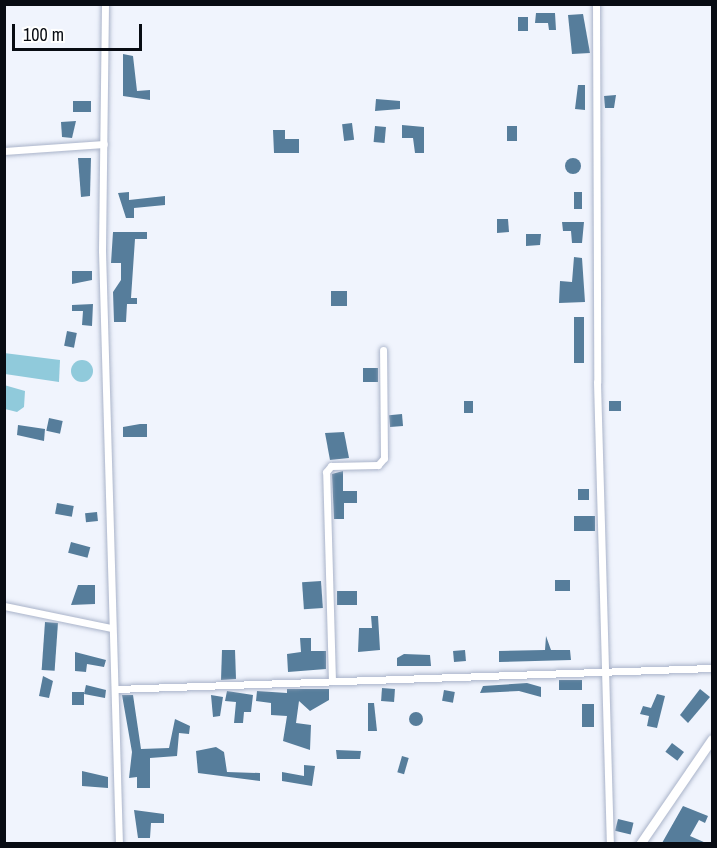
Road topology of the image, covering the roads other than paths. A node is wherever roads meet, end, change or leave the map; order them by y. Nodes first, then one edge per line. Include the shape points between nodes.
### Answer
1 (105, 4) edge
2 (596, 4) edge
3 (104, 144) junction
4 (4, 151) edge
5 (383, 350) dead end
6 (4, 606) edge
7 (111, 628) junction
8 (712, 668) edge
9 (604, 670) junction
10 (332, 681) junction
11 (116, 689) junction
12 (712, 739) edge
13 (119, 843) edge
14 (610, 843) edge
15 (640, 843) edge

1 - 3 street
2 - 9 street
3 - 4 street
3 - 7 street
5 - 10 street via 384,458 378,465 331,466 326,472
6 - 7 street
7 - 11 street
8 - 9 street
9 - 10 street
9 - 14 street
10 - 11 street
11 - 13 street
12 - 15 main road

